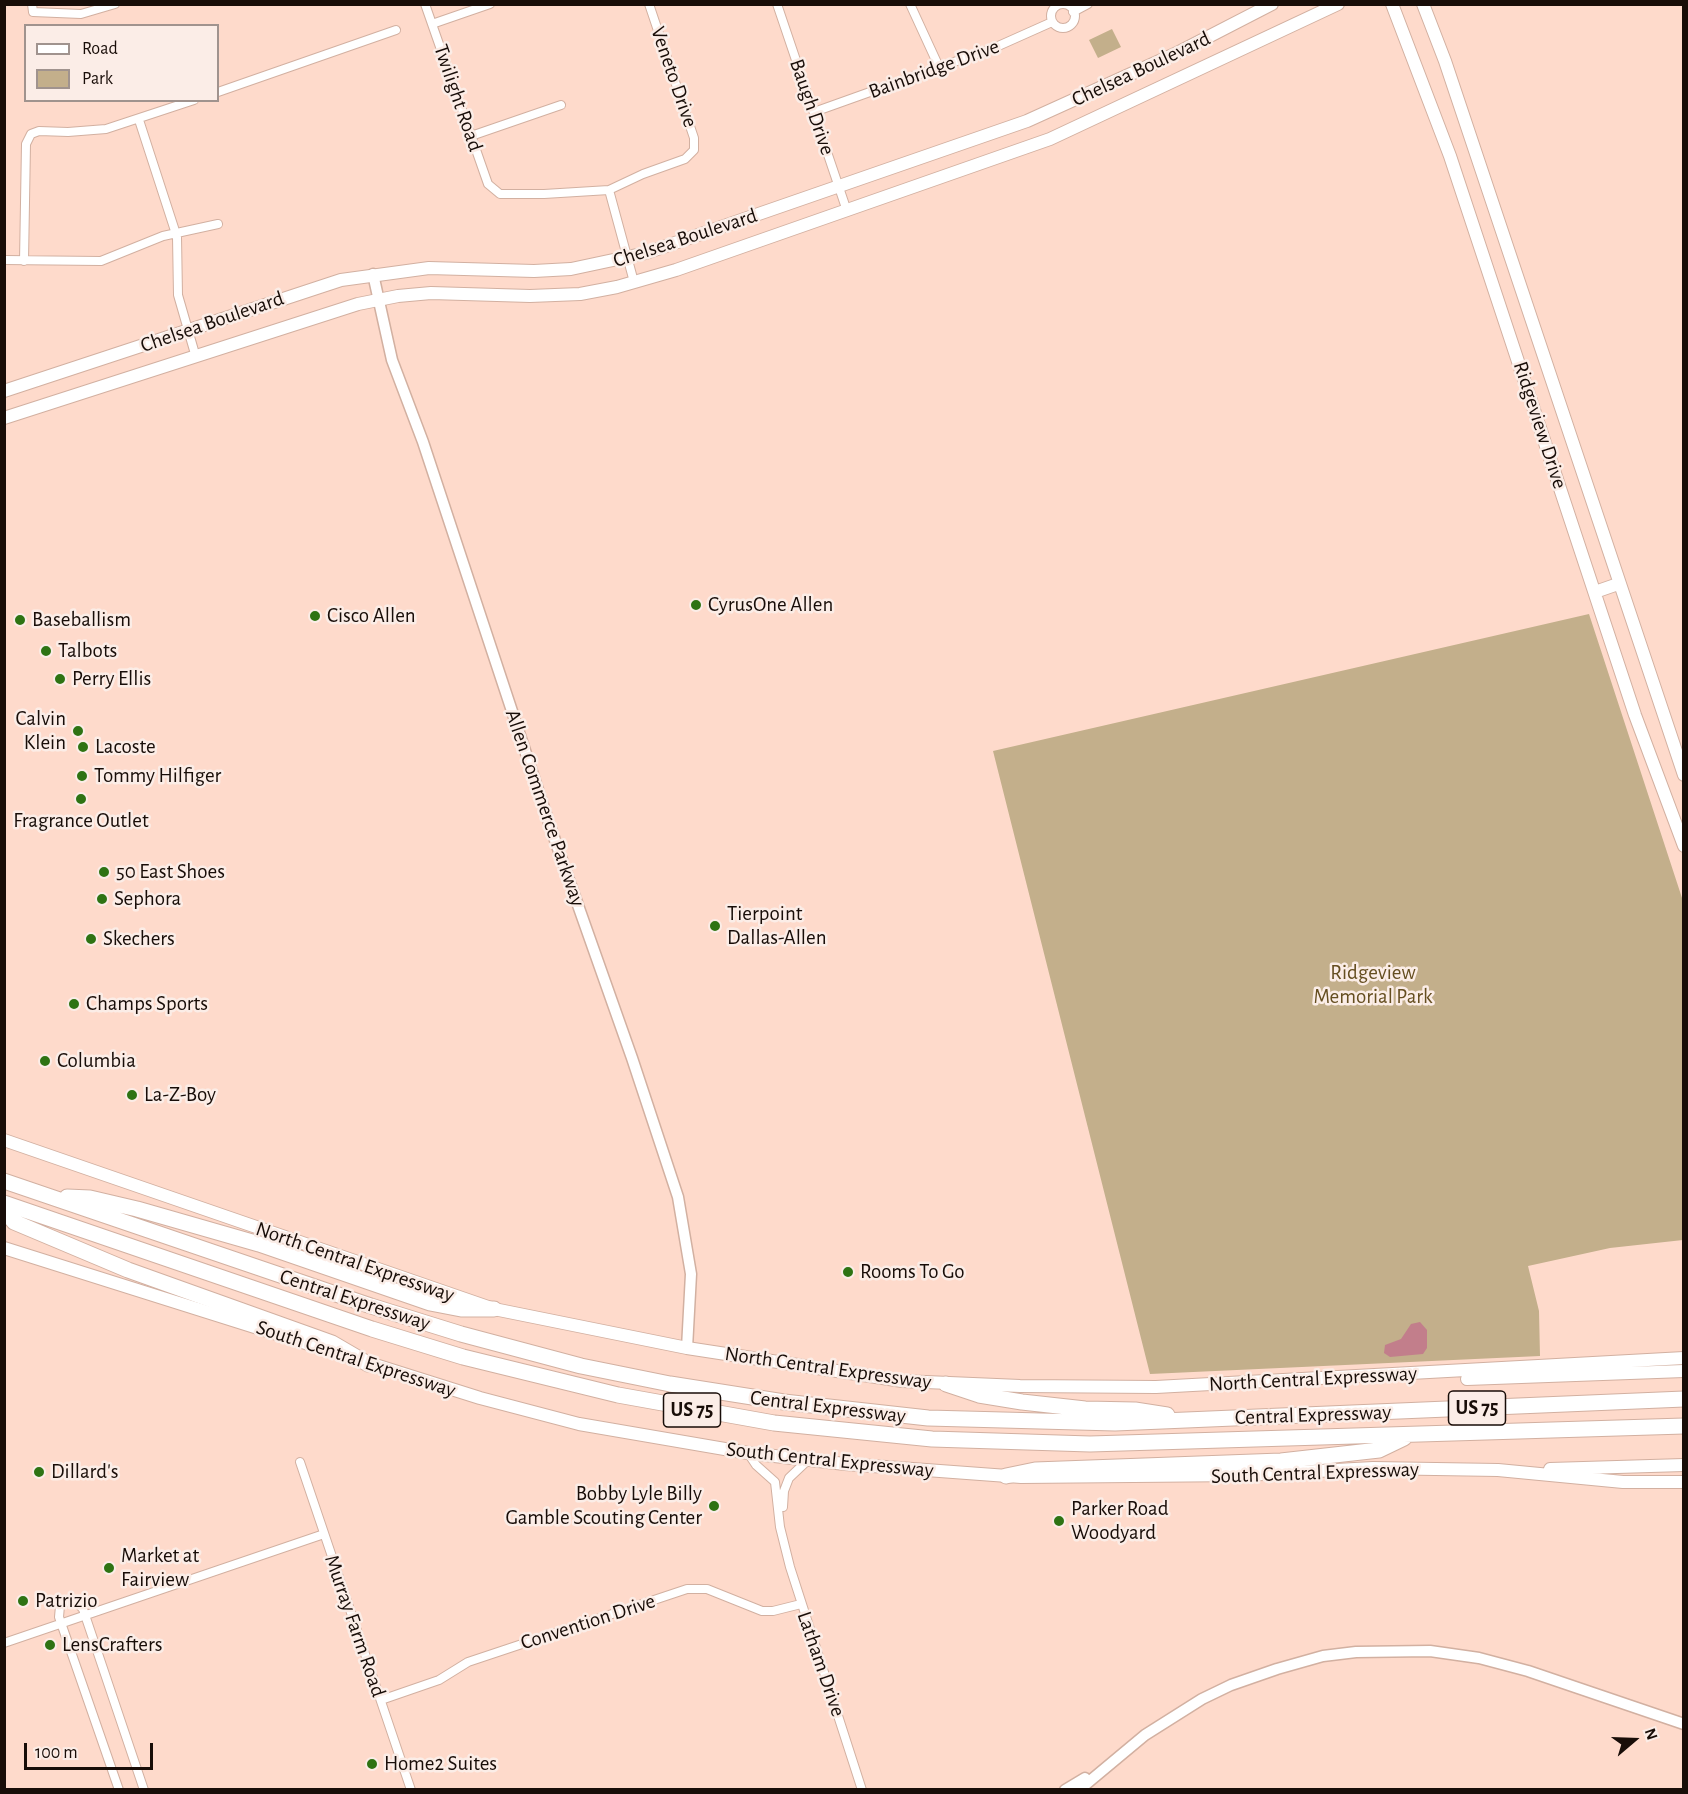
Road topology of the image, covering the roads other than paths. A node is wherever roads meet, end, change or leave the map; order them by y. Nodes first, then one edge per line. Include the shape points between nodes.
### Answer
1 (115, 4) edge
2 (425, 4) edge
3 (490, 4) edge
4 (649, 4) edge
5 (777, 4) edge
6 (910, 4) edge
7 (1088, 4) edge
8 (1272, 4) edge
9 (1338, 4) edge
10 (1392, 4) edge
11 (1423, 4) edge
12 (1055, 6) edge
13 (33, 8) edge
14 (1073, 12) junction
15 (1052, 22) junction
16 (432, 24) junction
17 (396, 30) dead end
18 (939, 67) junction
19 (219, 92) edge
20 (188, 102) edge
21 (561, 105) dead end
22 (814, 112) junction
23 (139, 120) junction
24 (471, 136) junction
25 (839, 186) junction
26 (609, 190) junction
27 (847, 211) junction
28 (218, 224) dead end
29 (176, 233) junction
30 (628, 258) junction
31 (4, 260) edge
32 (24, 261) junction
33 (373, 274) junction
34 (634, 282) junction
35 (377, 300) junction
36 (187, 331) junction
37 (195, 354) junction
38 (4, 391) edge
39 (4, 418) edge
40 (1618, 584) junction
41 (1595, 592) junction
42 (1683, 775) edge
43 (1683, 846) edge
44 (4, 1140) edge
45 (4, 1181) edge
46 (46, 1195) junction
47 (4, 1203) edge
48 (4, 1210) edge
49 (4, 1248) edge
50 (494, 1309) junction
51 (687, 1348) junction
52 (1683, 1358) edge
53 (368, 1364) junction
54 (1683, 1371) edge
55 (1400, 1375) junction
56 (946, 1384) junction
57 (1683, 1399) edge
58 (1193, 1420) junction
59 (1683, 1426) edge
60 (1409, 1435) junction
61 (748, 1453) junction
62 (808, 1460) junction
63 (300, 1462) dead end
64 (1683, 1465) edge
65 (1498, 1470) junction
66 (1006, 1476) junction
67 (1683, 1482) edge
68 (324, 1534) junction
69 (783, 1537) junction
70 (801, 1604) junction
71 (85, 1615) junction
72 (62, 1623) junction
73 (4, 1643) edge
74 (381, 1700) junction
75 (1681, 1723) edge
76 (1104, 1768) junction
77 (119, 1790) edge
78 (144, 1790) edge
79 (411, 1790) edge
80 (862, 1790) edge
81 (1065, 1790) edge
82 (1079, 1790) edge

1 - 13 street via 81,14
2 - 16 street, Twilight Road
3 - 16 street
4 - 26 street, Veneto Drive via 694,138 694,150 686,159
5 - 22 street, Baugh Drive
6 - 18 street
7 - 14 street, Bainbridge Drive
8 - 25 main road, Chelsea Boulevard via 1046,113
9 - 27 main road, Chelsea Boulevard via 1050,139
10 - 41 main road, Ridgeview Drive via 1450,156
11 - 40 main road, Ridgeview Drive
12 - 14 street via 1064,5
12 - 15 street
14 - 15 street, Bainbridge Drive via 1074,19 1067,28
15 - 18 street, Bainbridge Drive
16 - 24 street, Twilight Road
17 - 19 street
18 - 22 street, Bainbridge Drive
20 - 23 street
21 - 24 street
22 - 25 street, Baugh Drive
23 - 29 street
23 - 32 street via 106,129 31,134 27,144
24 - 26 street, Twilight Road via 488,184 500,194
25 - 27 street, Baugh Drive
25 - 30 main road, Chelsea Boulevard
26 - 30 street
27 - 34 main road, Chelsea Boulevard
28 - 29 street
29 - 32 street via 101,261
29 - 36 street via 178,295
30 - 33 main road, Chelsea Boulevard via 558,270 443,267
30 - 34 street
31 - 32 street
33 - 35 street, Allen Commerce Parkway
33 - 36 main road, Chelsea Boulevard via 314,288
34 - 35 main road, Chelsea Boulevard via 573,295 431,293
35 - 37 main road, Chelsea Boulevard
35 - 51 street, Allen Commerce Parkway via 396,372 676,1190 691,1274
36 - 37 street
36 - 38 main road, Chelsea Boulevard
37 - 39 main road, Chelsea Boulevard
40 - 41 main road
40 - 42 main road, Ridgeview Drive
41 - 43 main road, Ridgeview Drive
44 - 50 main road, North Central Expressway
45 - 46 highway, Central Expressway / US 75
46 - 50 highway via 90,1198 137,1209 259,1244 430,1303 461,1309
46 - 58 highway, Central Expressway / US 75 via 461,1334 670,1384 928,1418 1071,1423
47 - 60 highway, Central Expressway / US 75 via 433,1349 576,1386 711,1413 869,1434 995,1443 1122,1444
48 - 53 highway via 14,1222 118,1266 332,1343
49 - 53 main road, South Central Expressway
50 - 51 main road, North Central Expressway
51 - 56 main road, North Central Expressway
52 - 55 main road, North Central Expressway
53 - 61 main road, South Central Expressway via 579,1424
54 - 55 main road via 1440,1380
55 - 56 main road, North Central Expressway via 1156,1387
56 - 58 highway via 1011,1400 1085,1409 1135,1410
57 - 58 highway, Central Expressway / US 75
59 - 60 highway, Central Expressway / US 75
60 - 66 highway via 1379,1450 1281,1461 1035,1470
61 - 62 main road, South Central Expressway
61 - 69 street, Latham Drive via 775,1482
62 - 66 main road, South Central Expressway
62 - 69 street, Latham Drive via 786,1485
63 - 68 street, Murray Farm Road
64 - 65 main road
65 - 66 main road, South Central Expressway via 1373,1468 1163,1477
65 - 67 main road, South Central Expressway via 1623,1482
68 - 71 street
68 - 74 street, Murray Farm Road
69 - 70 street, Latham Drive
70 - 74 street, Convention Drive via 762,1611 706,1589 687,1589 468,1662 439,1680
70 - 80 street, Latham Drive
71 - 72 street
71 - 72 street via 80,1604 70,1600 60,1606
71 - 78 street
72 - 73 street
72 - 77 street
74 - 79 street, Murray Farm Road
75 - 76 street via 1528,1671 1467,1655 1409,1650 1356,1652 1304,1661 1231,1685 1168,1719
76 - 81 street
76 - 82 street

